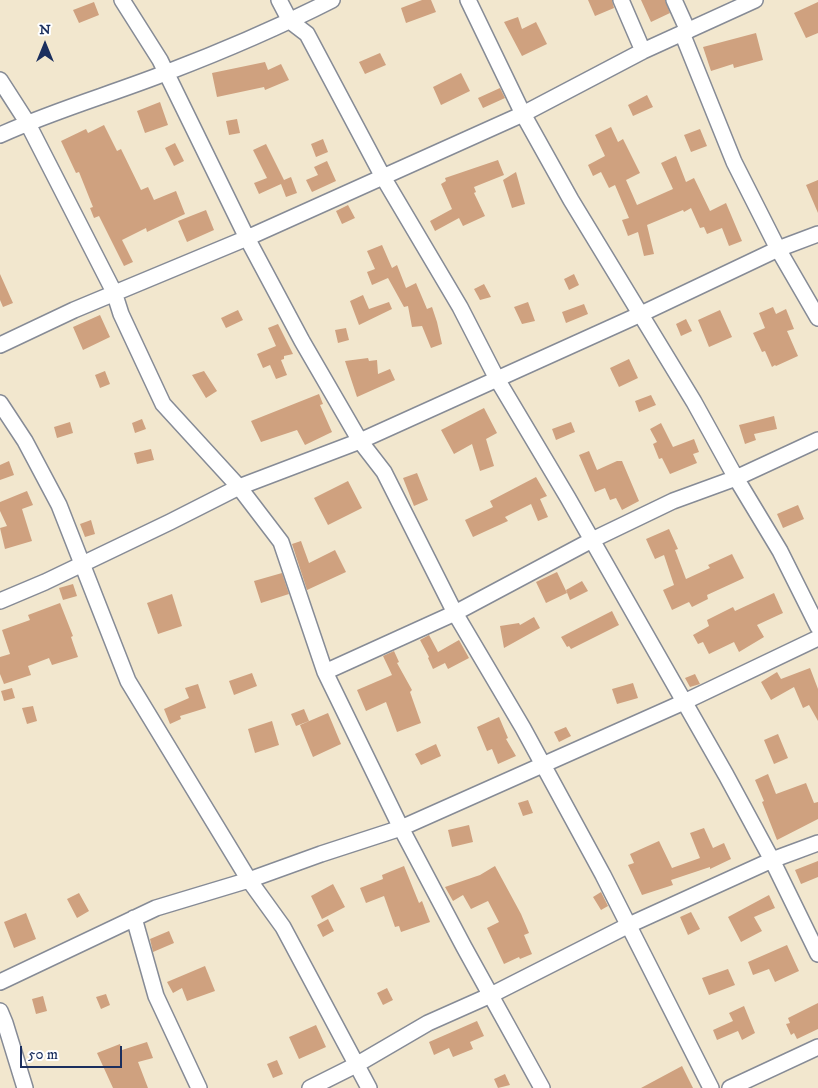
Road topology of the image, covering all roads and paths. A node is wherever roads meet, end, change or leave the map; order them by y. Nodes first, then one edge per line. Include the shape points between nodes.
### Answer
1 (122, 0) edge
2 (279, 0) edge
3 (332, 0) edge
4 (468, 0) edge
5 (621, 0) edge
6 (674, 0) edge
7 (755, 0) edge
8 (290, 21) junction
9 (685, 32) junction
10 (643, 51) junction
11 (167, 72) junction
12 (0, 80) edge
13 (523, 114) junction
14 (27, 122) junction
15 (0, 134) edge
16 (383, 177) junction
17 (818, 234) edge
18 (247, 238) junction
19 (778, 249) junction
20 (114, 292) junction
21 (641, 314) junction
22 (818, 318) edge
23 (0, 346) edge
24 (497, 379) junction
25 (0, 403) edge
26 (818, 440) edge
27 (360, 441) junction
28 (736, 478) junction
29 (238, 487) junction
30 (592, 540) junction
31 (82, 564) junction
32 (0, 601) edge
33 (455, 612) junction
34 (818, 627) edge
35 (818, 638) edge
36 (326, 672) junction
37 (684, 702) junction
38 (542, 764) junction
39 (401, 828) junction
40 (818, 843) edge
41 (772, 860) junction
42 (249, 880) junction
43 (134, 918) junction
44 (629, 925) junction
45 (818, 954) edge
46 (0, 982) edge
47 (491, 995) junction
48 (0, 1011) edge
49 (818, 1047) edge
50 (356, 1065) junction
51 (25, 1088) edge
52 (199, 1088) edge
53 (310, 1088) edge
54 (369, 1088) edge
55 (542, 1088) edge
56 (711, 1088) edge
57 (730, 1088) edge

1 - 11 street
2 - 8 street
3 - 8 street
4 - 13 street
5 - 10 street
6 - 9 street
7 - 9 street
8 - 11 street
8 - 16 street via 307,34
9 - 10 street
9 - 19 street via 734,162
10 - 13 street
11 - 14 street
11 - 18 street
12 - 14 street
13 - 16 street
13 - 21 street
14 - 15 street
14 - 20 street
16 - 18 street
16 - 24 street via 460,307
17 - 19 street
18 - 20 street
18 - 27 street
19 - 21 street
19 - 22 street
20 - 23 street
20 - 29 street via 163,404
21 - 24 street
21 - 28 street
24 - 27 street
24 - 30 street
25 - 31 street via 25,441 58,505
26 - 28 street
27 - 29 street
27 - 33 street via 384,472
28 - 30 street via 673,501
28 - 34 street via 780,551
29 - 31 street
29 - 36 street via 281,542
30 - 33 street
30 - 37 street
31 - 32 street
31 - 42 street via 128,682
33 - 36 street
33 - 38 street
35 - 37 street
36 - 39 street
37 - 38 street
37 - 41 street
38 - 39 street
38 - 44 street
39 - 42 street
39 - 47 street
40 - 41 street
41 - 44 street
41 - 45 street
42 - 43 street via 156,908
42 - 50 street via 283,927
43 - 46 street
43 - 52 street via 156,996
44 - 47 street
44 - 56 street
47 - 50 street via 428,1023
47 - 55 street
48 - 51 street
49 - 57 street
50 - 53 street
50 - 54 street

